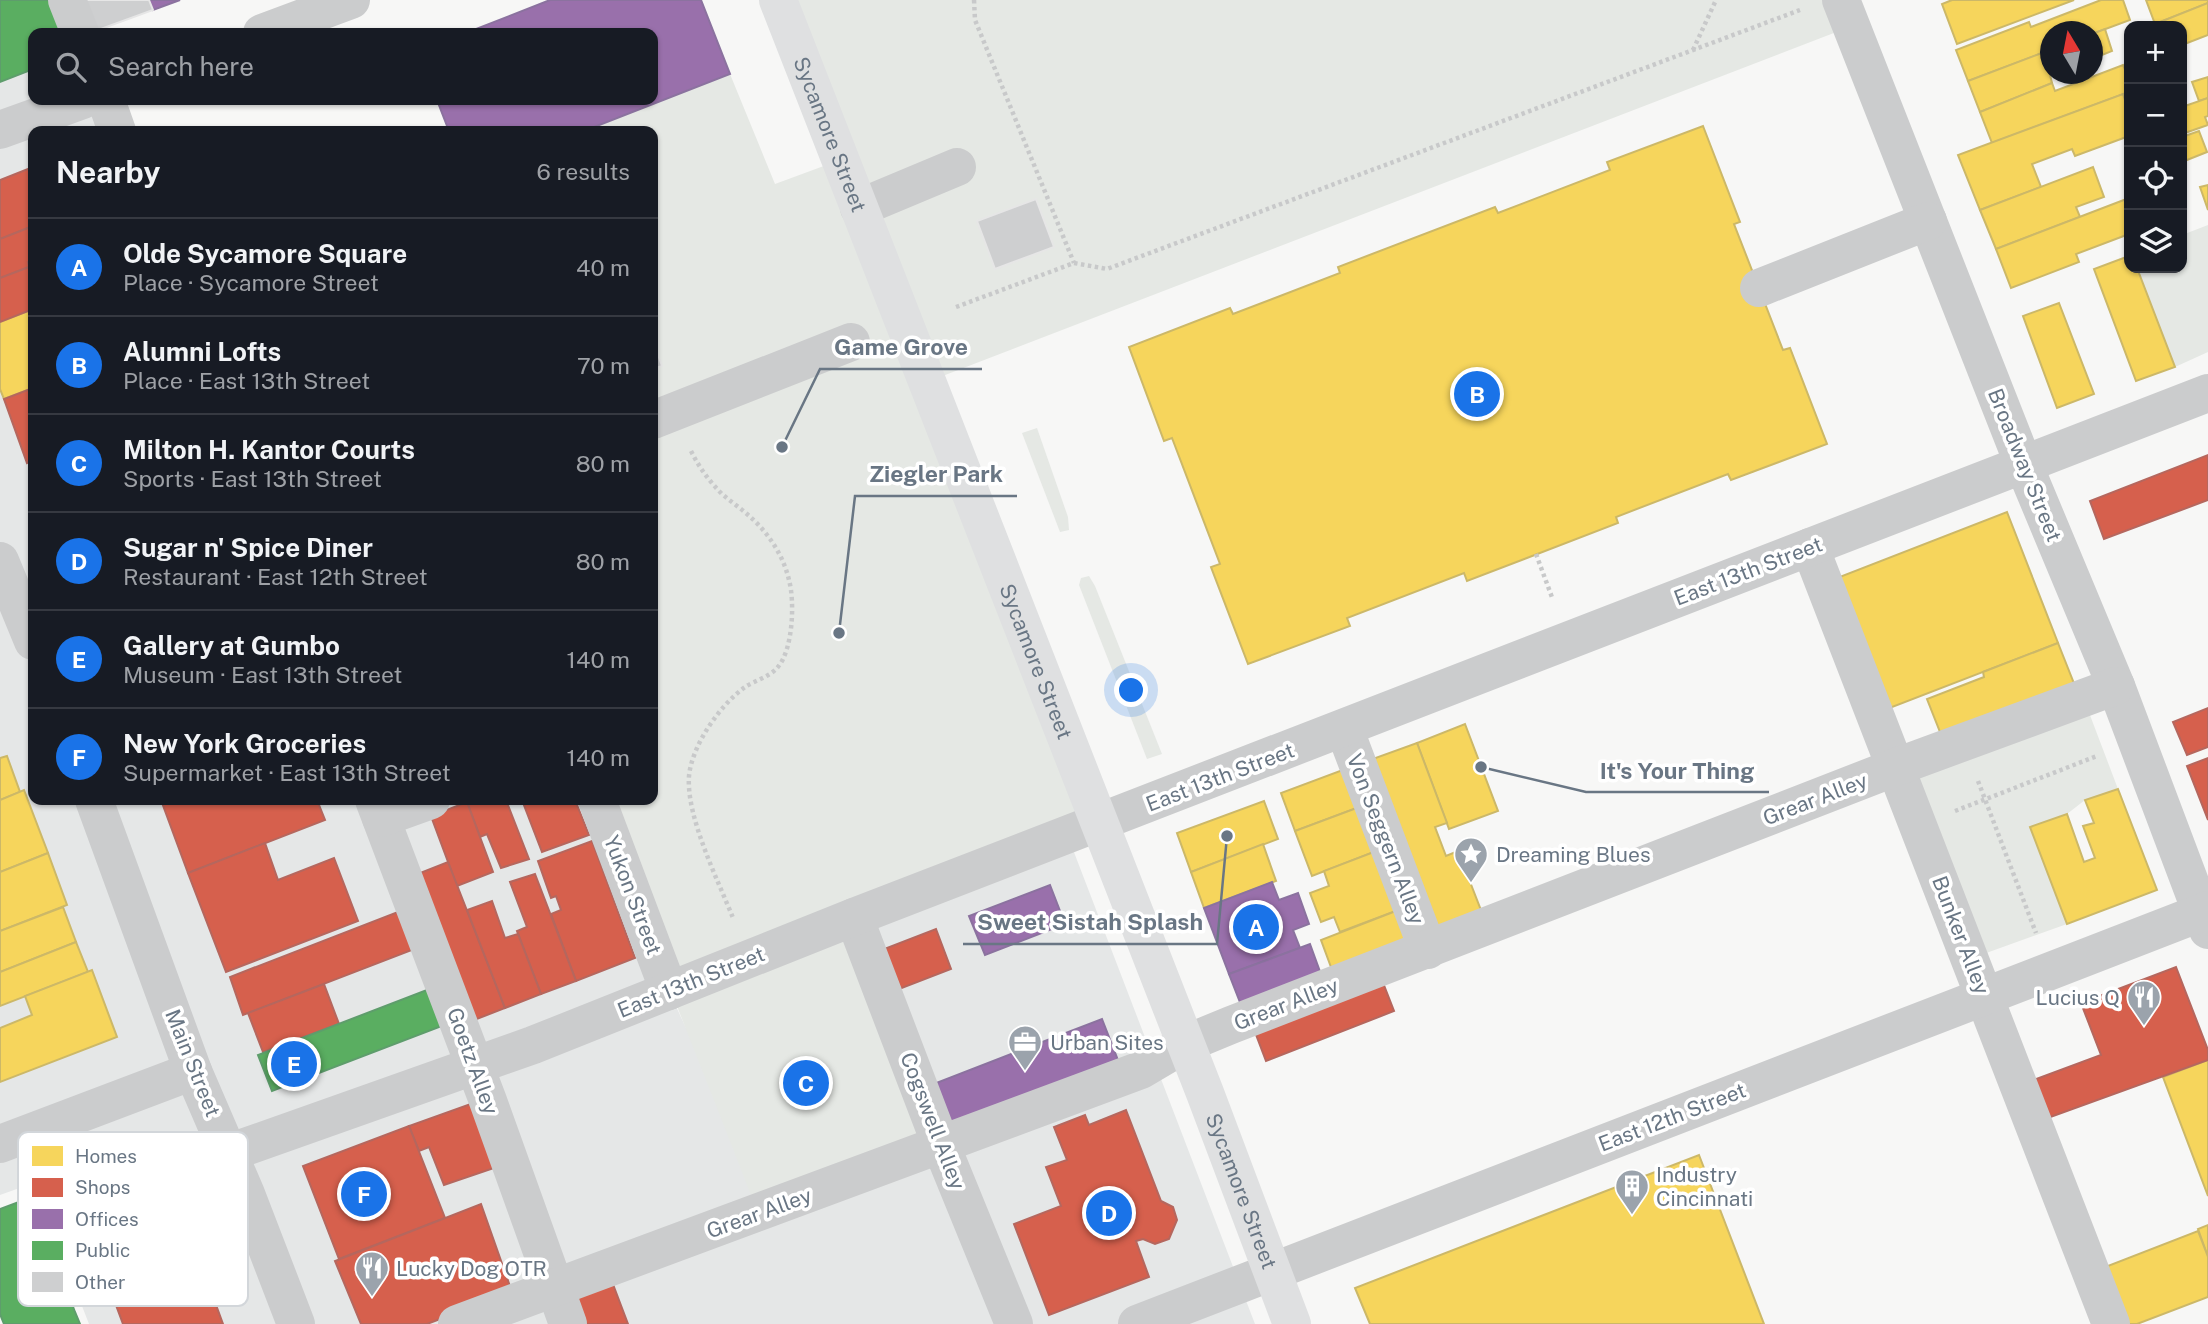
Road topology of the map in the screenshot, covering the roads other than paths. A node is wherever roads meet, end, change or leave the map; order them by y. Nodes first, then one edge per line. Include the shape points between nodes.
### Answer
1 (67, 0) edge
2 (351, 0) edge
3 (778, 0) edge
4 (1841, 0) edge
5 (78, 28) edge
6 (275, 28) edge
7 (69, 105) edge
8 (108, 105) edge
9 (115, 126) edge
10 (0, 130) edge
11 (957, 167) dead end
12 (859, 208) junction
13 (1928, 221) junction
14 (1759, 288) dead end
15 (851, 342) dead end
16 (2208, 393) edge
17 (668, 414) edge
18 (2023, 463) junction
19 (1810, 547) junction
20 (0, 561) edge
21 (28, 629) edge
22 (2116, 686) junction
23 (1344, 728) junction
24 (1896, 767) junction
25 (96, 805) edge
26 (401, 805) edge
27 (599, 805) edge
28 (377, 809) edge
29 (1099, 824) junction
30 (854, 917) junction
31 (2206, 917) edge
32 (1428, 950) junction
33 (669, 990) junction
34 (1983, 995) junction
35 (1185, 1044) junction
36 (474, 1066) junction
37 (193, 1071) junction
38 (32, 1132) edge
39 (220, 1132) edge
40 (18, 1137) edge
41 (0, 1144) edge
42 (941, 1145) junction
43 (248, 1146) edge
44 (248, 1201) edge
45 (1272, 1272) junction
46 (555, 1287) junction
47 (296, 1324) edge
48 (457, 1324) edge
49 (568, 1324) edge
50 (1014, 1324) edge
51 (1136, 1324) edge
52 (1292, 1324) edge
53 (2111, 1324) edge

1 - 5 street
2 - 6 street
3 - 12 main road, Sycamore Street
4 - 13 street, Broadway Street
7 - 10 street
8 - 9 street
11 - 12 street
12 - 29 main road, Sycamore Street
13 - 14 street
13 - 18 street, Broadway Street
15 - 17 street
16 - 18 street, East 13th Street
18 - 19 street, East 13th Street
18 - 22 street, Broadway Street
19 - 23 street, East 13th Street
19 - 24 street, Bunker Alley
20 - 21 street
22 - 24 street, Grear Alley
22 - 31 street, Broadway Street
23 - 29 street, East 13th Street
23 - 32 street, Von Seggern Alley
24 - 32 street, Grear Alley
24 - 34 street, Bunker Alley
25 - 37 street, Main Street
26 - 28 street
27 - 33 street, Yukon Street
28 - 36 street, Goetz Alley
29 - 30 street, East 13th Street
29 - 35 main road, Sycamore Street
30 - 33 street, East 13th Street
30 - 42 street, Cogswell Alley
31 - 34 street, East 12th Street
32 - 35 street, Grear Alley
33 - 36 street, East 13th Street
34 - 45 street, East 12th Street
34 - 53 street, Bunker Alley via 2066,1194
35 - 42 street, Grear Alley via 1141,1070
35 - 45 main road, Sycamore Street
36 - 43 street, East 13th Street
36 - 46 street, Goetz Alley
37 - 38 street
37 - 39 street, Main Street
40 - 41 street
42 - 46 street, Grear Alley
42 - 50 street, Cogswell Alley
44 - 47 street, Main Street
45 - 51 street, East 12th Street
45 - 52 main road, Sycamore Street
46 - 48 street, Grear Alley
46 - 49 street, Goetz Alley

